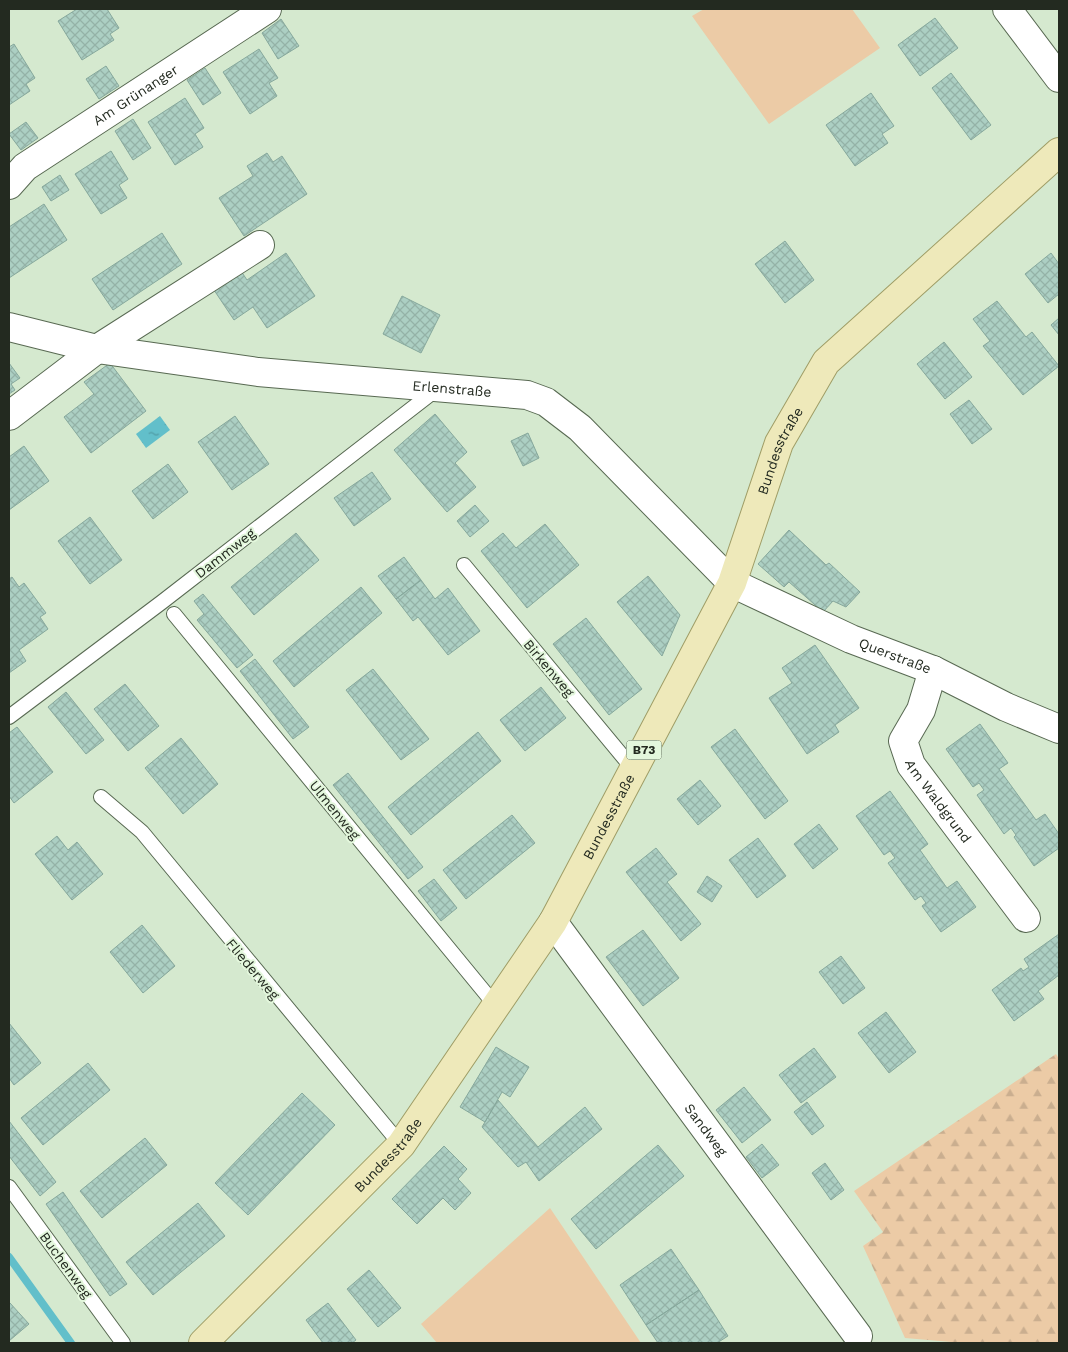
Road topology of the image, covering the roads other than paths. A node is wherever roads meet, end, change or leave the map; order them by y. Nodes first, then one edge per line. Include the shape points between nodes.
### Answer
1 (267, 9) edge
2 (1007, 9) edge
3 (1059, 78) edge
4 (1059, 152) edge
5 (9, 184) edge
6 (260, 245) dead end
7 (9, 327) edge
8 (97, 349) junction
9 (440, 387) junction
10 (9, 416) edge
11 (464, 565) dead end
12 (732, 583) junction
13 (174, 614) dead end
14 (933, 670) junction
15 (9, 717) edge
16 (1059, 729) edge
17 (634, 770) junction
18 (101, 797) dead end
19 (1026, 918) dead end
20 (553, 922) junction
21 (496, 1006) junction
22 (401, 1144) junction
23 (9, 1187) edge
24 (858, 1336) dead end
25 (123, 1343) edge
26 (203, 1343) edge

1 - 5 street, Am Grünanger via 25,167
2 - 3 street
4 - 12 main road, Bundesstraße / B73 via 826,362 779,443
6 - 8 street
7 - 8 street, Erlenstraße
8 - 9 street, Erlenstraße via 258,372
8 - 10 street
9 - 12 street, Erlenstraße via 527,395 565,414
9 - 15 lane, Dammweg
11 - 17 lane, Birkenweg
12 - 14 street, Querstraße via 851,638
12 - 17 main road, Bundesstraße / B73
13 - 21 lane, Ulmenweg
14 - 16 street, Querstraße via 1006,707
14 - 19 street, Am Waldgrund via 921,710 903,741 911,765
17 - 20 main road, Bundesstraße / B73
18 - 22 lane, Fliederweg via 142,832
20 - 21 main road, Bundesstraße / B73
20 - 24 street, Sandweg
21 - 22 main road, Bundesstraße / B73
22 - 26 main road, Bundesstraße / B73
23 - 25 lane, Buchenweg

